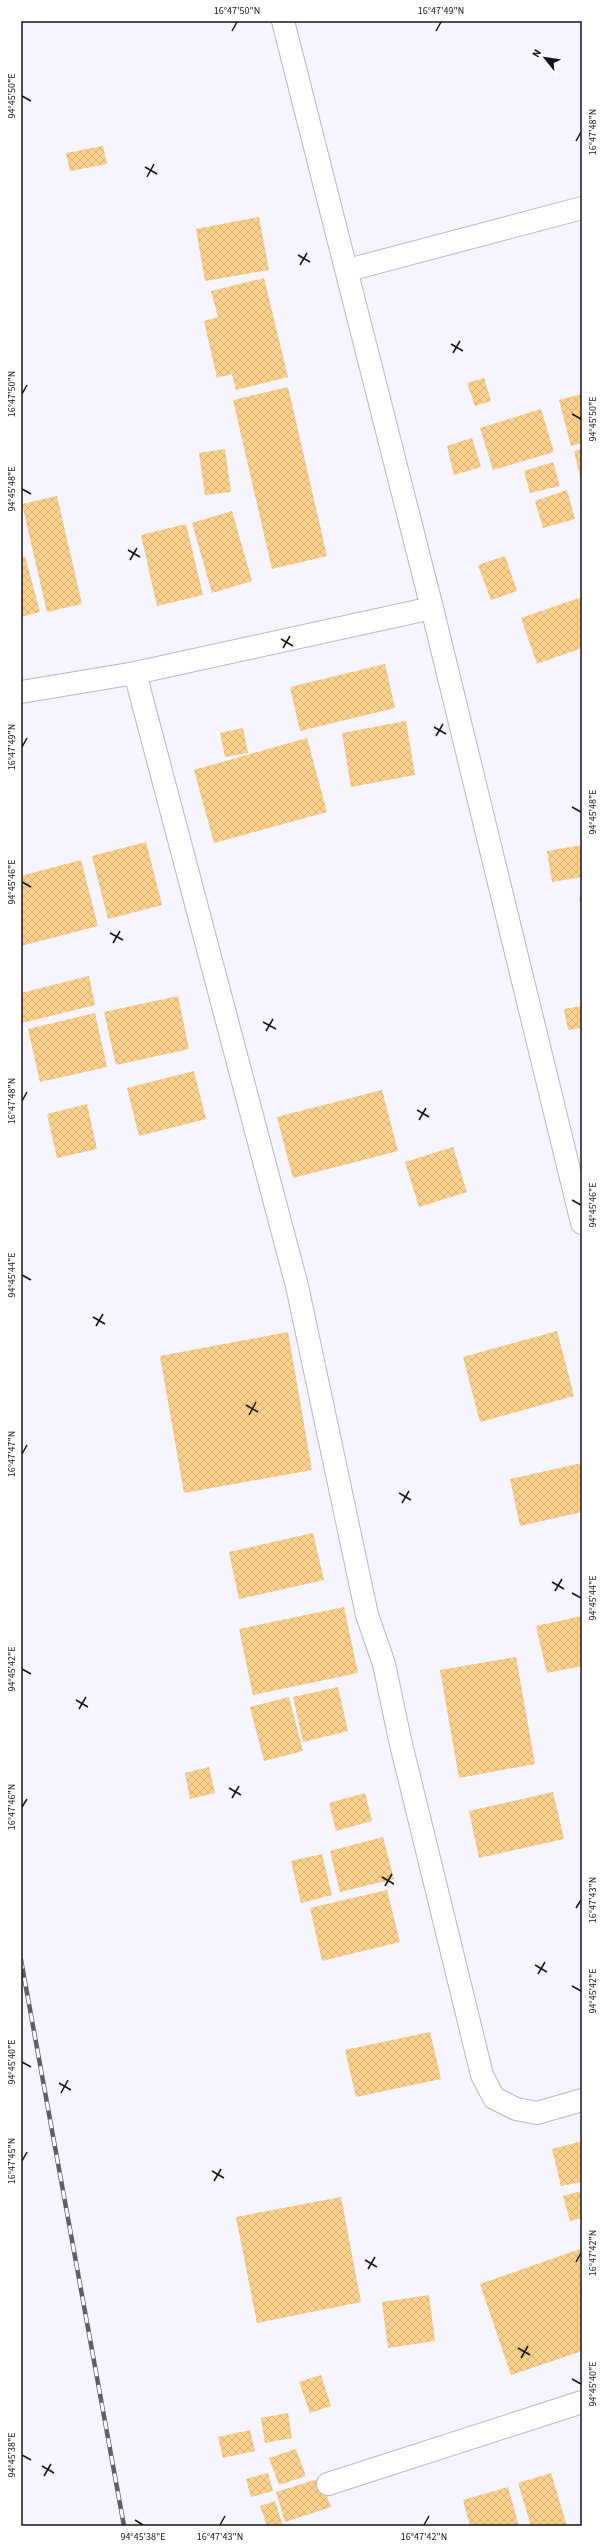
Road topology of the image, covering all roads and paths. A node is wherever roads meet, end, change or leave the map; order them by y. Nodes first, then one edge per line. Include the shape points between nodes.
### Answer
1 (283, 21) edge
2 (582, 208) edge
3 (348, 270) junction
4 (432, 608) junction
5 (135, 673) junction
6 (21, 692) edge
7 (581, 1217) edge
8 (582, 2100) edge
9 (582, 2402) edge
10 (328, 2484) dead end

1 - 3 street
2 - 3 street
3 - 4 street
4 - 5 street
4 - 7 street
5 - 6 street
5 - 8 street via 297,1286 367,1615 384,1664 400,1740 482,2075 494,2098 516,2109 537,2113
9 - 10 street

